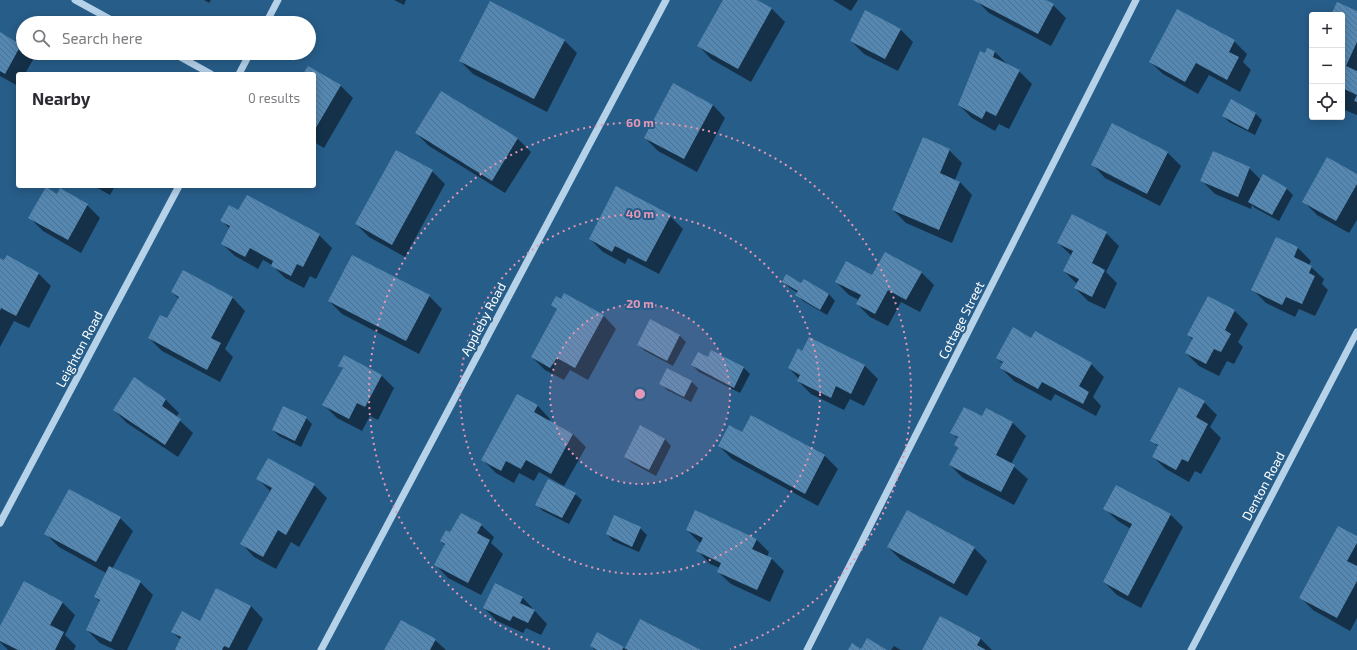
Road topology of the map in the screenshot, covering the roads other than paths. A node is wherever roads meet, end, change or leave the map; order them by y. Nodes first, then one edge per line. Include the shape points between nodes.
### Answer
1 (75, 0) edge
2 (278, 0) edge
3 (666, 0) edge
4 (1136, 0) edge
5 (104, 16) edge
6 (270, 16) edge
7 (185, 60) edge
8 (246, 60) edge
9 (207, 72) edge
10 (239, 72) edge
11 (178, 188) edge
12 (1357, 332) edge
13 (0, 523) edge
14 (321, 650) edge
15 (807, 650) edge
16 (1191, 650) edge

1 - 5 street
2 - 6 street
3 - 14 street, Appleby Road
4 - 15 street, Cottage Street
7 - 9 street
8 - 10 street
11 - 13 street, Leighton Road
12 - 16 street, Denton Road

